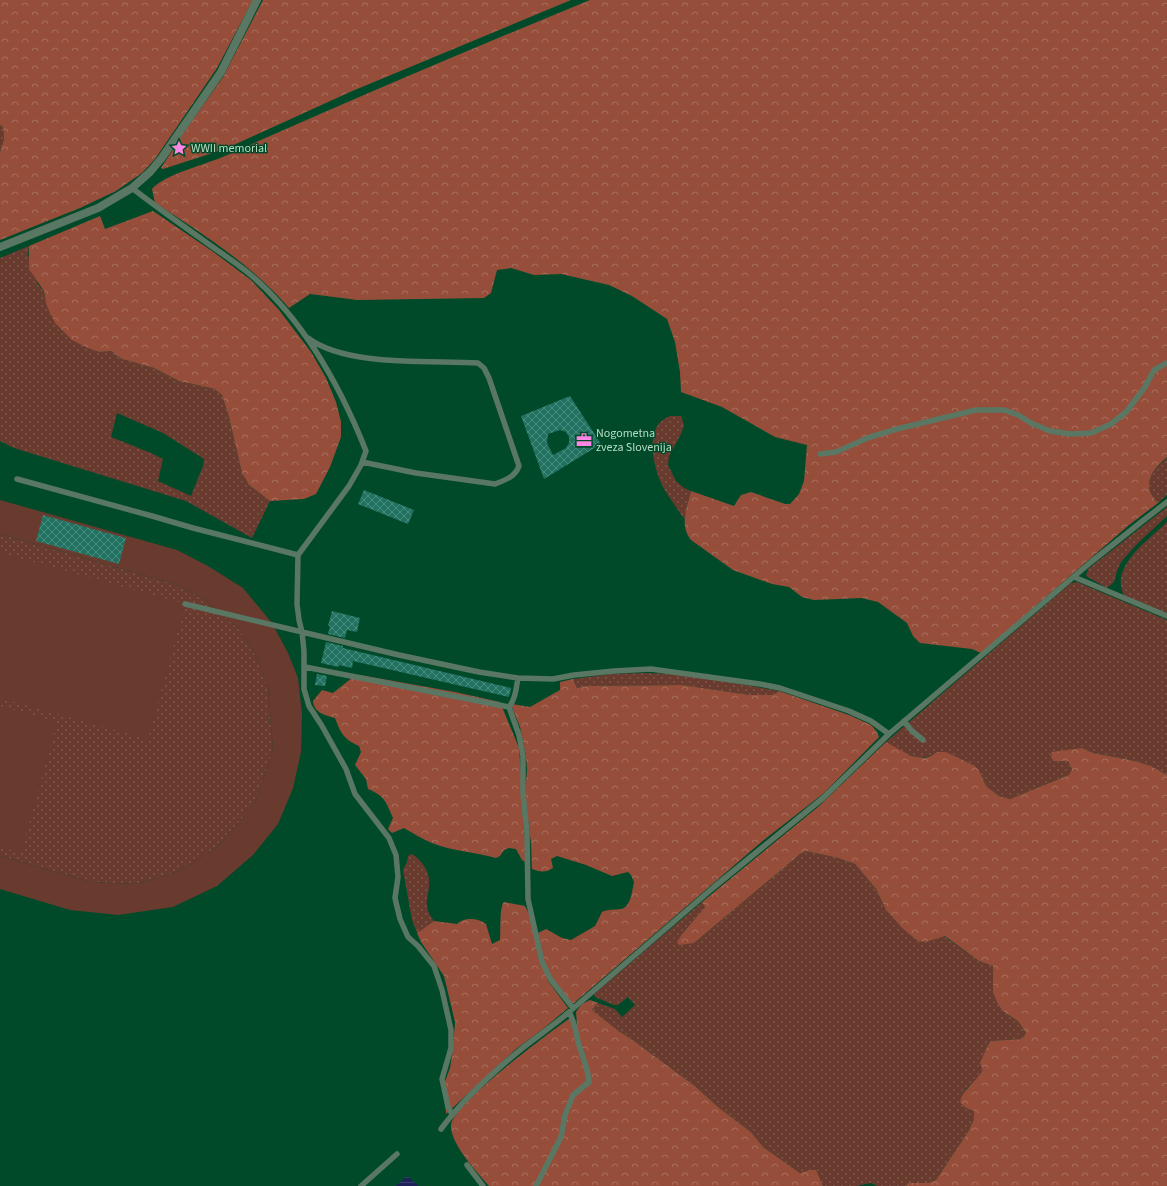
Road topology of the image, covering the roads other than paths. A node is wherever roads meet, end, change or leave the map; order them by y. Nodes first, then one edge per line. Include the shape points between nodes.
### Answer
1 (257, 0) edge
2 (132, 188) junction
3 (0, 247) edge
4 (305, 335) junction
5 (1167, 363) edge
6 (820, 454) dead end
7 (362, 462) junction
8 (17, 479) dead end
9 (1167, 502) edge
10 (298, 555) junction
11 (1074, 577) junction
12 (185, 604) dead end
13 (1167, 616) edge
14 (302, 632) junction
15 (305, 667) junction
16 (518, 678) junction
17 (509, 707) junction
18 (904, 721) junction
19 (889, 734) junction
20 (923, 740) dead end
21 (571, 1010) junction
22 (452, 1114) junction
23 (441, 1129) dead end
24 (397, 1154) dead end
25 (467, 1165) dead end
26 (361, 1186) edge
27 (482, 1186) edge
28 (536, 1186) edge

1 - 2 street via 221,72 161,159
2 - 3 street via 98,208
2 - 4 lane via 252,276
4 - 7 lane via 344,400 357,428 366,451
4 - 7 lane via 317,345 338,352 384,360 478,363 489,378 519,466 517,472 508,480 495,484 416,473
5 - 6 lane via 1154,370 1146,387 1126,412 1111,424 1091,433 1050,431 1004,410 976,410 897,429 870,437 836,452
7 - 10 lane via 349,486
8 - 10 lane
9 - 11 lane
10 - 14 lane via 297,604
11 - 13 lane
11 - 18 lane
12 - 14 lane
14 - 15 lane
14 - 16 lane via 399,655
15 - 17 lane
15 - 22 lane via 304,690 309,706 343,764 356,794 389,838 396,855 398,877 395,898 400,919 408,937 434,966 442,990 451,1030 450,1048 442,1079 448,1108
16 - 17 lane via 516,693
16 - 19 lane via 553,679 614,671 651,670 760,684 780,688 849,712 871,721
17 - 21 lane via 523,756 528,899 542,962
18 - 19 lane
18 - 20 lane
19 - 21 lane via 823,798 696,902
21 - 22 lane via 520,1050
21 - 28 lane via 588,1069 589,1082 573,1095 565,1115 561,1137
22 - 23 lane
24 - 26 lane
25 - 27 lane

